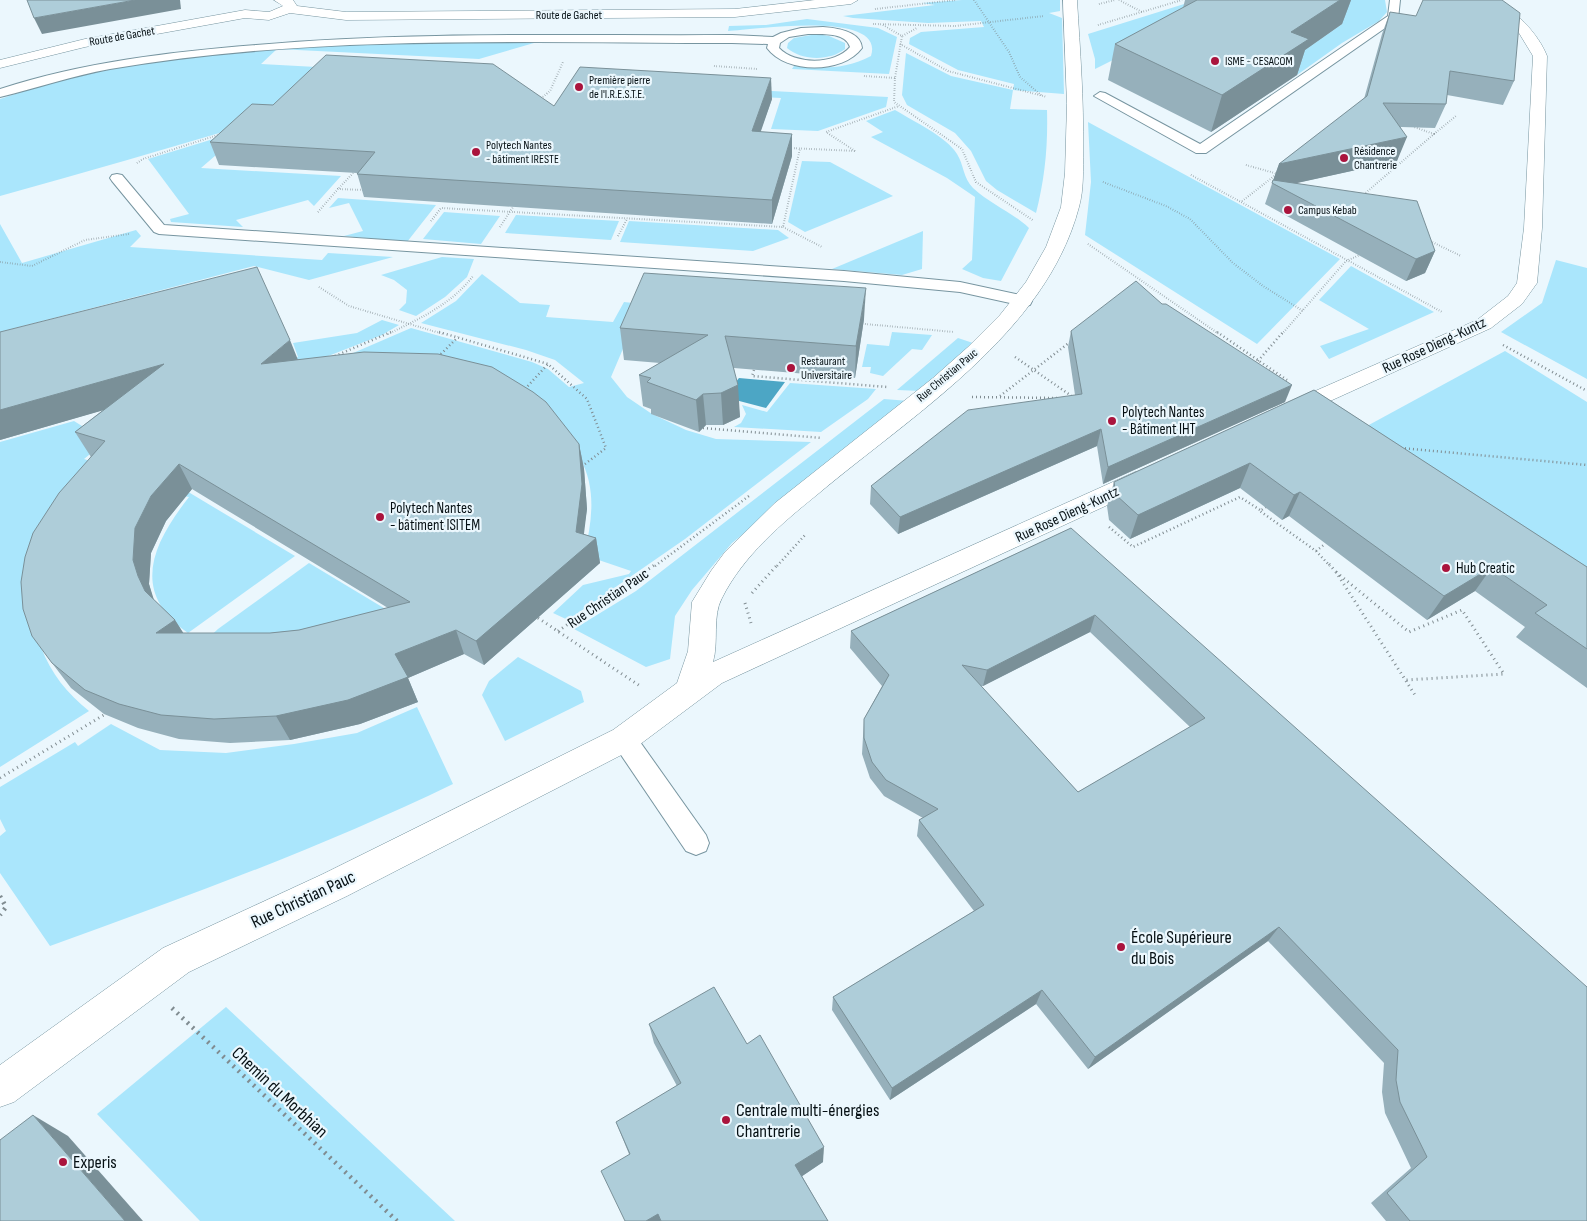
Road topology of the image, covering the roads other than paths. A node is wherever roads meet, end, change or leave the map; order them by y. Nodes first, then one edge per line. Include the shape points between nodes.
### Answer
1 (851, 0) edge
2 (1395, 0) edge
3 (1482, 0) edge
4 (254, 2) dead end
5 (284, 5) edge
6 (1070, 6) edge
7 (245, 14) junction
8 (775, 41) junction
9 (0, 64) edge
10 (0, 93) edge
11 (1100, 96) dead end
12 (117, 178) road end
13 (1024, 302) junction
14 (1269, 420) edge
15 (1163, 470) edge
16 (690, 688) junction
17 (624, 740) junction
18 (696, 842) dead end
19 (0, 1088) edge

1 - 5 street, Route de Gachet via 722,13 356,16 323,15
2 - 11 lane via 1394,18 1201,150
3 - 14 street, Rue Rose Dieng-Kuntz via 1522,28 1536,42 1540,56 1533,228 1527,283 1515,300 1484,324
4 - 7 street via 243,8
5 - 7 street, Route de Gachet via 269,16
6 - 13 street, Rue Christian Pauc via 1075,100 1070,206 1046,270
7 - 9 street, Route de Gachet via 85,43
8 - 8 lane via 773,48 779,55 792,61 810,63 838,60 851,55 856,48 849,38 828,31 792,33
8 - 10 lane via 364,40 282,45 123,64
12 - 13 lane via 159,230 922,283 996,294
13 - 16 street, Rue Christian Pauc via 985,342 801,494 744,547 706,599 702,651
15 - 16 street, Rue Rose Dieng-Kuntz via 712,675
16 - 17 street, Rue Rose Dieng-Kuntz
17 - 18 lane
17 - 19 street, Rue Christian Pauc via 176,960

